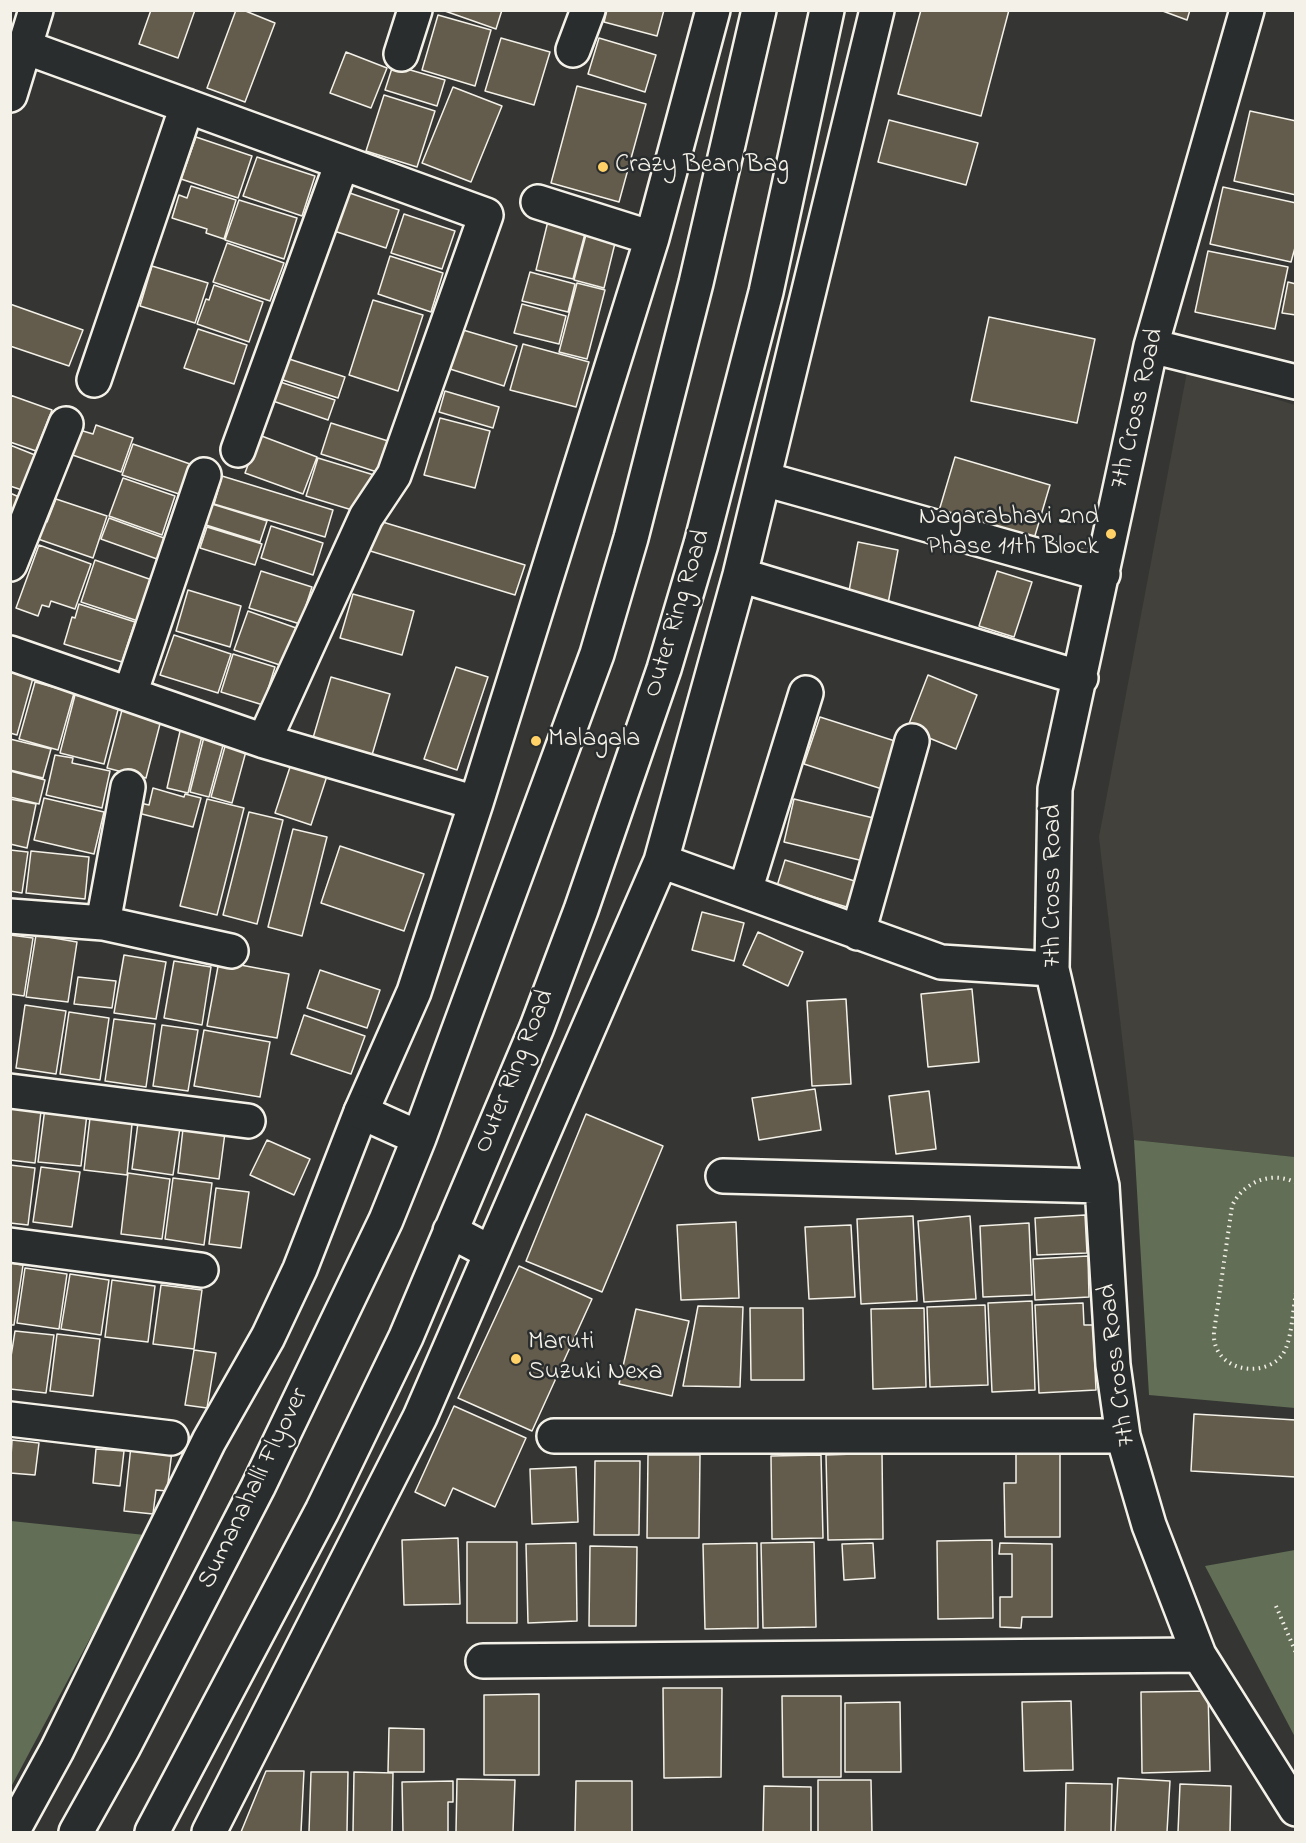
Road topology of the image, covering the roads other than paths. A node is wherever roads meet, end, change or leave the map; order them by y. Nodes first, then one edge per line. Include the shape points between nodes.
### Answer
1 (36, 10) edge
2 (415, 10) edge
3 (588, 10) edge
4 (713, 10) edge
5 (759, 10) edge
6 (827, 10) edge
7 (877, 10) edge
8 (1247, 10) edge
9 (25, 47) junction
10 (573, 50) dead end
11 (401, 54) dead end
12 (10, 95) edge
13 (187, 106) junction
14 (342, 163) junction
15 (538, 202) dead end
16 (652, 238) junction
17 (1151, 346) junction
18 (94, 380) dead end
19 (1296, 382) edge
20 (66, 424) dead end
21 (238, 450) dead end
22 (204, 476) dead end
23 (764, 479) junction
24 (10, 564) edge
25 (1103, 574) junction
26 (740, 575) junction
27 (10, 653) edge
28 (1081, 678) junction
29 (806, 693) dead end
30 (129, 694) junction
31 (264, 741) junction
32 (912, 741) dead end
33 (128, 787) dead end
34 (476, 803) junction
35 (661, 861) junction
36 (745, 891) junction
37 (10, 916) edge
38 (103, 923) junction
39 (858, 933) junction
40 (231, 951) dead end
41 (1052, 969) junction
42 (10, 1091) edge
43 (361, 1112) junction
44 (248, 1120) dead end
45 (418, 1138) junction
46 (723, 1176) dead end
47 (1102, 1186) junction
48 (450, 1231) junction
49 (10, 1245) edge
50 (490, 1252) junction
51 (201, 1270) dead end
52 (10, 1419) edge
53 (554, 1436) dead end
54 (1123, 1436) junction
55 (171, 1438) dead end
56 (1199, 1655) junction
57 (483, 1661) dead end
58 (1296, 1809) edge
59 (12, 1833) edge
60 (76, 1833) edge
61 (152, 1833) edge
62 (209, 1833) edge

1 - 9 main road
2 - 11 main road
3 - 10 main road
4 - 16 main road
5 - 45 main road via 696,284 597,654
6 - 48 main road, Outer Ring Road via 766,292 701,544 664,669 550,992
7 - 23 main road
8 - 17 main road, 7th Cross Road
9 - 12 main road
9 - 13 main road
13 - 14 main road
13 - 18 main road
14 - 21 main road
14 - 31 main road via 486,215 394,475 366,517
15 - 16 main road
16 - 34 main road
17 - 19 main road
17 - 25 main road, 7th Cross Road
20 - 24 main road
22 - 30 main road
23 - 25 main road
23 - 26 main road
25 - 28 main road, 7th Cross Road
26 - 28 main road
26 - 35 main road
27 - 30 main road
28 - 41 main road, 7th Cross Road via 1055,789
29 - 36 main road
30 - 31 main road
31 - 34 main road
32 - 39 main road
33 - 38 main road
34 - 43 main road via 414,992
35 - 36 main road
35 - 50 main road
36 - 39 main road
37 - 38 main road
38 - 40 main road
39 - 41 main road via 941,962
41 - 47 main road, 7th Cross Road
42 - 44 main road
43 - 45 main road
43 - 59 main road via 300,1269 268,1338 209,1441
45 - 60 main road, Sumanahalli Flyover via 386,1220 263,1476
46 - 47 main road
47 - 54 main road, 7th Cross Road via 1113,1365
48 - 50 main road
48 - 61 main road via 406,1337 322,1511
49 - 51 main road
50 - 62 main road via 420,1417
52 - 55 main road
53 - 54 main road
54 - 56 main road, 7th Cross Road via 1149,1525
56 - 57 main road
56 - 58 main road, 7th Cross Road

